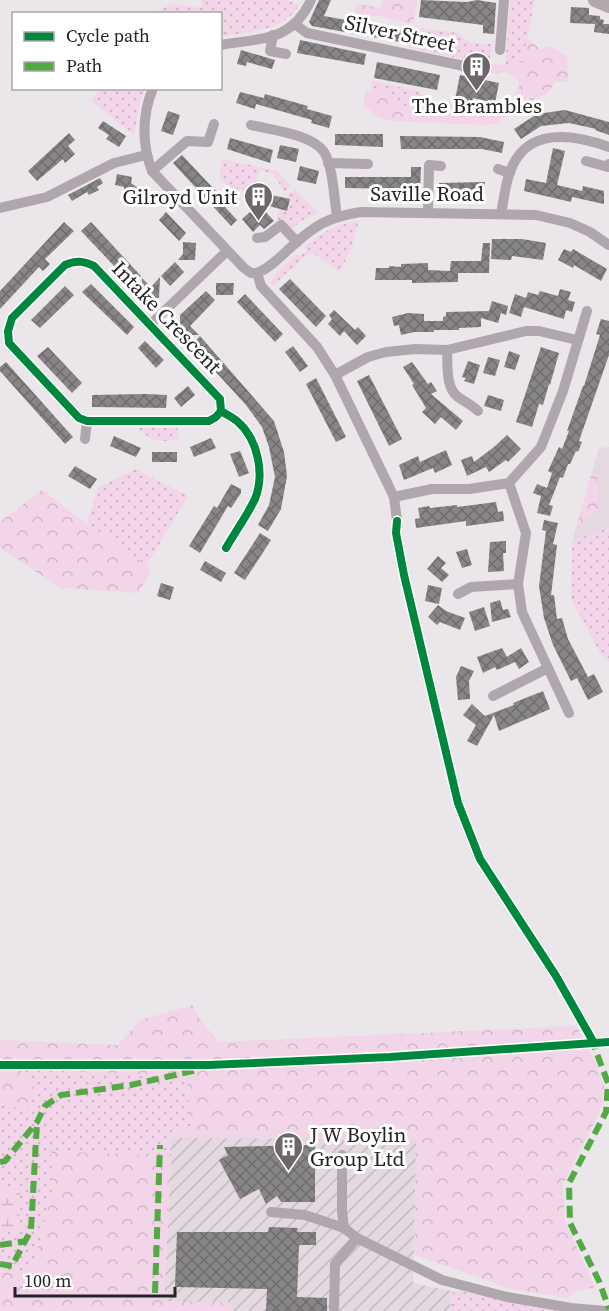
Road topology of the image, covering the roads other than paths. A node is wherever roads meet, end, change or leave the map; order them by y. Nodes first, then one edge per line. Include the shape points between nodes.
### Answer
1 (504, 0) edge
2 (595, 0) edge
3 (306, 1) edge
4 (609, 6) edge
5 (296, 25) junction
6 (273, 36) junction
7 (222, 45) edge
8 (500, 50) dead end
9 (286, 54) dead end
10 (464, 66) dead end
11 (152, 90) edge
12 (214, 124) dead end
13 (251, 125) dead end
14 (609, 147) edge
15 (145, 150) junction
16 (586, 161) dead end
17 (328, 163) junction
18 (368, 164) dead end
19 (609, 164) edge
20 (441, 166) dead end
21 (498, 170) dead end
22 (153, 171) junction
23 (510, 173) junction
24 (0, 208) edge
25 (428, 212) junction
26 (501, 213) junction
27 (337, 216) junction
28 (257, 238) dead end
29 (297, 242) junction
30 (609, 246) edge
31 (227, 251) junction
32 (256, 273) junction
33 (587, 311) dead end
34 (150, 325) junction
35 (577, 340) junction
36 (447, 350) junction
37 (335, 375) junction
38 (474, 404) dead end
39 (221, 411) junction
40 (87, 421) junction
41 (85, 439) dead end
42 (509, 483) junction
43 (394, 497) junction
44 (397, 521) dead end
45 (226, 548) dead end
46 (518, 584) junction
47 (458, 594) dead end
48 (548, 668) junction
49 (493, 696) dead end
50 (569, 713) dead end
51 (342, 1155) dead end
52 (271, 1212) dead end
53 (345, 1228) junction
54 (357, 1238) junction
55 (334, 1311) edge
56 (605, 1311) edge

1 - 8 street
2 - 4 main road
3 - 5 street
5 - 6 street
5 - 10 street, Silver Street via 307,33
6 - 7 street
6 - 9 street via 270,51
11 - 15 street via 146,116
12 - 22 street via 208,142 186,141
13 - 17 street via 267,125 307,139 324,152
14 - 23 street via 575,137 548,138 521,154
15 - 22 street
15 - 24 street via 47,197
16 - 19 street
17 - 18 street
17 - 27 street
20 - 25 street via 429,165
21 - 23 street
22 - 31 street
23 - 26 street
25 - 26 street, Saville Road
25 - 27 street, Saville Road
26 - 30 street, Saville Road via 536,215 570,223
27 - 29 street, Saville Road
28 - 29 street via 265,237 280,225
29 - 32 street, Saville Road via 269,267
31 - 32 street via 250,273
31 - 34 street, Intake Crescent
32 - 37 street via 261,286 317,347
33 - 35 street
34 - 39 street, Intake Crescent via 220,399
34 - 40 street, Intake Crescent via 94,266 74,261 65,265 12,318 9,343 79,418
35 - 36 street via 526,331
35 - 42 street via 541,447
36 - 37 street via 386,352
36 - 38 street via 451,387 457,396
37 - 43 street
39 - 40 street via 209,422
39 - 45 street, Intake Crescent via 249,435 260,468 254,500
40 - 41 street
42 - 43 street via 432,489
42 - 46 street via 526,532
43 - 44 street
46 - 47 street via 470,583
46 - 48 street via 522,612
48 - 49 street via 502,685
48 - 50 street via 568,698
51 - 53 street
52 - 53 street via 305,1215
53 - 54 street
54 - 55 street via 335,1264
54 - 56 street via 442,1280 507,1297

